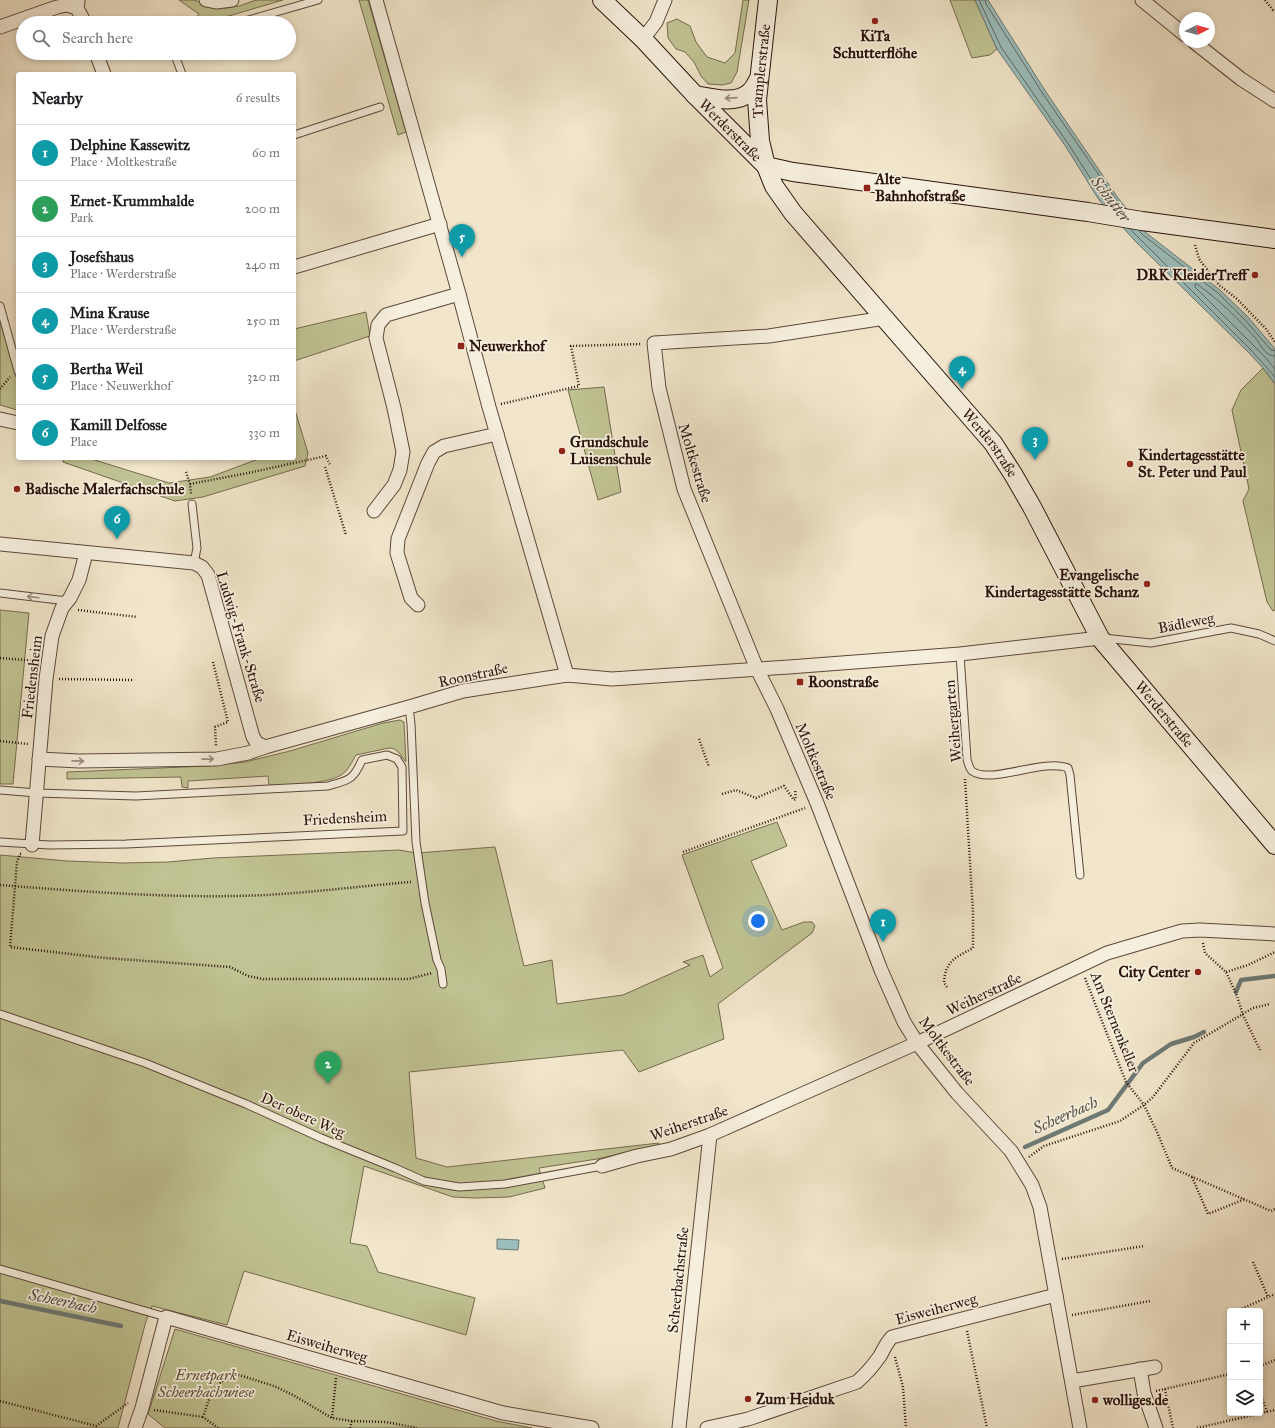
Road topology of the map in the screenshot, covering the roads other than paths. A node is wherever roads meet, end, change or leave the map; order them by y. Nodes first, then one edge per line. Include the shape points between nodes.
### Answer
1 (206, 0) edge
2 (232, 0) edge
3 (318, 0) edge
4 (376, 0) edge
5 (602, 0) edge
6 (665, 0) edge
7 (768, 0) edge
8 (1142, 0) edge
9 (78, 4) edge
10 (31, 16) edge
11 (82, 16) edge
12 (262, 16) edge
13 (16, 21) edge
14 (0, 27) edge
15 (1179, 29) edge
16 (643, 39) junction
17 (1202, 48) edge
18 (99, 60) edge
19 (177, 60) edge
20 (103, 72) edge
21 (181, 72) edge
22 (759, 79) junction
23 (695, 95) junction
24 (1275, 101) edge
25 (380, 107) dead end
26 (296, 134) edge
27 (766, 166) junction
28 (440, 224) junction
29 (1275, 239) edge
30 (296, 266) edge
31 (460, 294) junction
32 (0, 306) edge
33 (884, 318) junction
34 (16, 364) edge
35 (0, 419) edge
36 (16, 423) edge
37 (497, 434) junction
38 (192, 504) road end
39 (374, 511) dead end
40 (0, 544) edge
41 (86, 553) junction
42 (194, 563) junction
43 (0, 593) edge
44 (64, 604) junction
45 (418, 605) dead end
46 (1100, 638) junction
47 (1275, 641) edge
48 (960, 654) junction
49 (757, 669) junction
50 (568, 675) junction
51 (409, 707) junction
52 (265, 747) junction
53 (39, 759) junction
54 (0, 790) edge
55 (37, 793) junction
56 (0, 842) edge
57 (1275, 845) edge
58 (30, 849) junction
59 (1080, 875) dead end
60 (1275, 934) edge
61 (444, 984) dead end
62 (0, 1014) edge
63 (917, 1043) junction
64 (710, 1135) junction
65 (602, 1166) joint
66 (0, 1269) edge
67 (1056, 1294) junction
68 (166, 1317) junction
69 (1155, 1367) dead end
70 (1140, 1369) junction
71 (1072, 1381) junction
72 (135, 1428) edge
73 (592, 1428) edge
74 (679, 1428) edge
75 (707, 1428) edge
76 (1080, 1428) edge
77 (1156, 1428) edge

1 - 2 street
3 - 12 lane
4 - 28 street
5 - 16 street, Werderstraße
6 - 16 street via 656,22
7 - 22 street, Tramplerstraße
8 - 15 street
9 - 10 street via 57,7
9 - 11 street
13 - 14 street
16 - 23 street, Werderstraße
17 - 24 street via 1241,79
18 - 20 street
19 - 21 lane
22 -> 23 street via 751,91 734,99
22 - 27 street, Tramplerstraße via 757,100 760,141
23 - 27 street, Werderstraße
25 - 26 lane
27 - 29 street via 793,172
27 - 33 street, Werderstraße via 774,186 793,214
28 - 30 street
28 - 31 street
31 - 37 street
31 - 39 street via 386,315 378,325 376,338 403,452 394,485
32 - 34 lane
33 - 46 street, Werderstraße via 993,443 1032,507
33 - 49 street, Moltkestraße via 768,336 654,343 659,388 684,489
35 - 36 street
37 - 45 street via 444,446 434,452 428,463 398,539 397,553 410,598
37 - 50 street
38 - 42 lane via 197,548
40 - 41 street, Ludwig-Frank-Straße
41 - 42 street, Ludwig-Frank-Straße
41 - 44 street, Friedensheim via 79,580
42 - 52 street, Ludwig-Frank-Straße via 202,567 208,575 253,737
44 -> 43 lane
44 - 53 street, Friedensheim via 52,636
46 - 47 lane, Bädleweg via 1151,643 1231,628 1259,634
46 - 48 street, Roonstraße
46 - 57 street, Werderstraße
48 - 49 street, Roonstraße
48 - 59 lane, Weihergarten via 967,760 970,768 973,772 993,775 1045,766 1068,768
49 - 50 street, Roonstraße via 612,679
49 - 63 street, Moltkestraße via 817,803 881,970 904,1022
50 - 51 street, Roonstraße via 480,687
51 - 52 street, Roonstraße
51 - 61 lane via 416,842 425,903
53 -> 52 street via 217,759
53 - 55 street, Friedensheim
54 - 55 lane, Friedensheim
55 - 58 street, Friedensheim
55 - 58 lane, Friedensheim via 136,796 328,786 351,779 362,760 387,755 397,759 402,767 403,831
56 - 58 lane, Friedensheim
60 - 63 street, Weiherstraße via 1182,931 1122,949
62 - 65 lane, Der obere Weg via 145,1063 424,1181 459,1187 505,1184
63 - 64 street, Weiherstraße
63 - 67 street, Moltkestraße via 957,1093 1011,1151 1032,1185 1040,1207
64 - 65 street, Weiherstraße
64 - 74 street, Scheerbachstraße
66 - 68 lane
67 - 71 street, Moltkestraße
67 - 75 street, Eisweiherweg via 892,1337 866,1374 857,1382 748,1419
68 - 72 street
68 - 73 street, Eisweiherweg via 503,1413
69 - 70 street
70 - 71 street
70 - 77 street via 1144,1393
71 - 76 street, Moltkestraße

